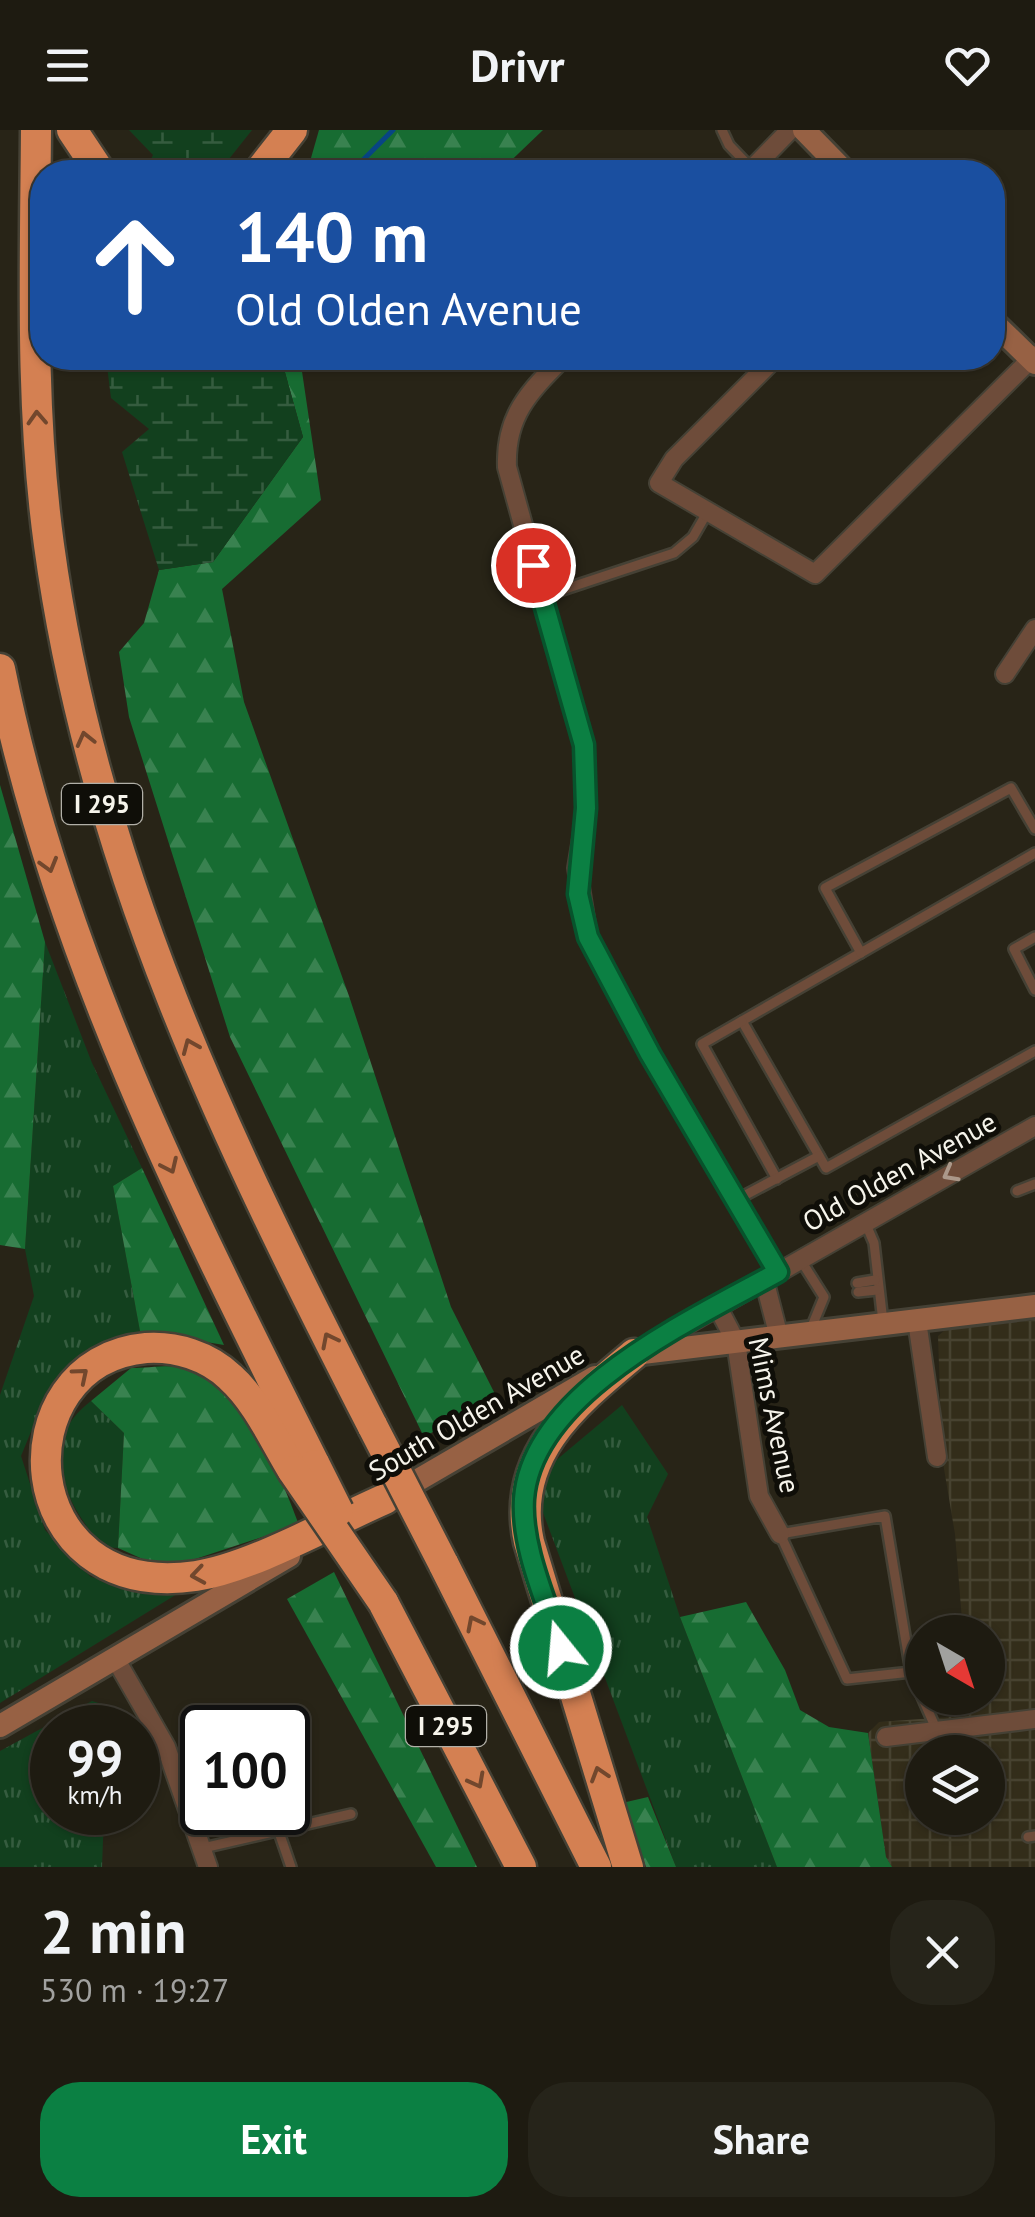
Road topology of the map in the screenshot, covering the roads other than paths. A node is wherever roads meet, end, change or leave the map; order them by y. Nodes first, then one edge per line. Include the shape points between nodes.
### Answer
1 (36, 130) edge
2 (72, 130) edge
3 (292, 130) edge
4 (722, 130) edge
5 (790, 130) edge
6 (804, 130) edge
7 (36, 160) edge
8 (92, 160) edge
9 (268, 160) edge
10 (742, 160) edge
11 (760, 160) edge
12 (834, 160) edge
13 (1005, 333) edge
14 (1034, 359) edge
15 (36, 370) edge
16 (552, 370) edge
17 (762, 370) edge
18 (708, 511) junction
19 (542, 598) junction
20 (1035, 629) edge
21 (0, 669) edge
22 (1005, 674) dead end
23 (1035, 829) edge
24 (1035, 852) edge
25 (1035, 937) edge
26 (860, 953) junction
27 (1035, 990) edge
28 (742, 1021) junction
29 (1035, 1051) edge
30 (1035, 1126) edge
31 (819, 1156) junction
32 (776, 1179) junction
33 (1035, 1184) edge
34 (1017, 1191) dead end
35 (736, 1200) junction
36 (865, 1222) junction
37 (800, 1259) junction
38 (771, 1275) junction
39 (876, 1285) junction
40 (858, 1287) dead end
41 (717, 1306) junction
42 (1035, 1306) edge
43 (917, 1321) junction
44 (883, 1324) junction
45 (808, 1334) junction
46 (779, 1337) junction
47 (736, 1342) junction
48 (634, 1354) junction
49 (937, 1457) dead end
50 (304, 1468) junction
51 (385, 1499) junction
52 (780, 1534) junction
53 (905, 1641) edge
54 (116, 1658) junction
55 (905, 1673) edge
56 (936, 1715) edge
57 (1035, 1719) edge
58 (0, 1726) edge
59 (945, 1730) junction
60 (948, 1735) edge
61 (886, 1736) dead end
62 (351, 1814) dead end
63 (310, 1822) edge
64 (261, 1835) edge
65 (280, 1835) edge
66 (205, 1858) edge
67 (291, 1867) edge
68 (521, 1867) edge
69 (596, 1867) edge
70 (628, 1867) edge

7 -> 1 highway, I 295, bridge
2 - 8 highway
3 - 9 highway
4 - 10 lane
5 - 11 street
6 - 12 main road
13 - 14 main road
14 - 18 street via 815,574
69 -> 15 highway, I 295, bridge via 187,1040 136,911 98,790 63,637 42,481
16 - 19 street via 516,410 506,444
17 - 18 street via 674,458 659,482
18 - 19 lane via 694,537 674,553
19 - 35 street via 584,745 586,808 577,868 583,922
20 - 22 street
21 -> 50 highway, I 295 via 50,871 94,994
23 - 26 lane via 1011,788 825,888
24 - 26 lane
25 - 27 lane via 1014,949
26 - 28 lane
28 - 31 lane
28 - 32 lane via 702,1044
29 - 31 lane via 826,1168
30 -> 36 street, Old Olden Avenue
31 - 32 lane
32 - 35 lane
33 - 34 lane
35 - 38 street
36 - 37 street, Old Olden Avenue
36 - 39 lane via 874,1243
37 - 38 street, Old Olden Avenue
37 - 45 lane via 826,1292
38 - 41 street, Old Olden Avenue
38 - 46 street
39 - 40 lane
39 - 44 lane
41 - 47 street, Mims Avenue
41 - 48 street, Old Olden Avenue
42 - 43 main road, South Olden Avenue
43 - 44 main road, South Olden Avenue
43 - 49 street
44 - 45 main road, South Olden Avenue
45 - 46 main road, South Olden Avenue
46 - 47 main road, South Olden Avenue
47 - 48 main road, South Olden Avenue
47 - 52 street, Mims Avenue via 759,1496
48 - 51 main road, South Olden Avenue
70 -> 48 highway via 529,1542 524,1498 537,1456 572,1405
51 -> 50 highway via 221,1570 144,1576 99,1561 62,1532 42,1491 39,1448 52,1408 78,1375 112,1355 156,1347 195,1355 230,1377
50 -> 68 highway, I 295, bridge
51 - 54 main road, South Olden Avenue
52 - 53 lane via 885,1516
52 - 55 lane via 847,1679
54 - 58 main road, South Olden Avenue
54 - 66 street via 166,1747
56 - 59 lane
57 - 59 street
59 - 60 street
59 - 61 street
62 - 63 lane
64 - 66 lane
65 - 67 lane

